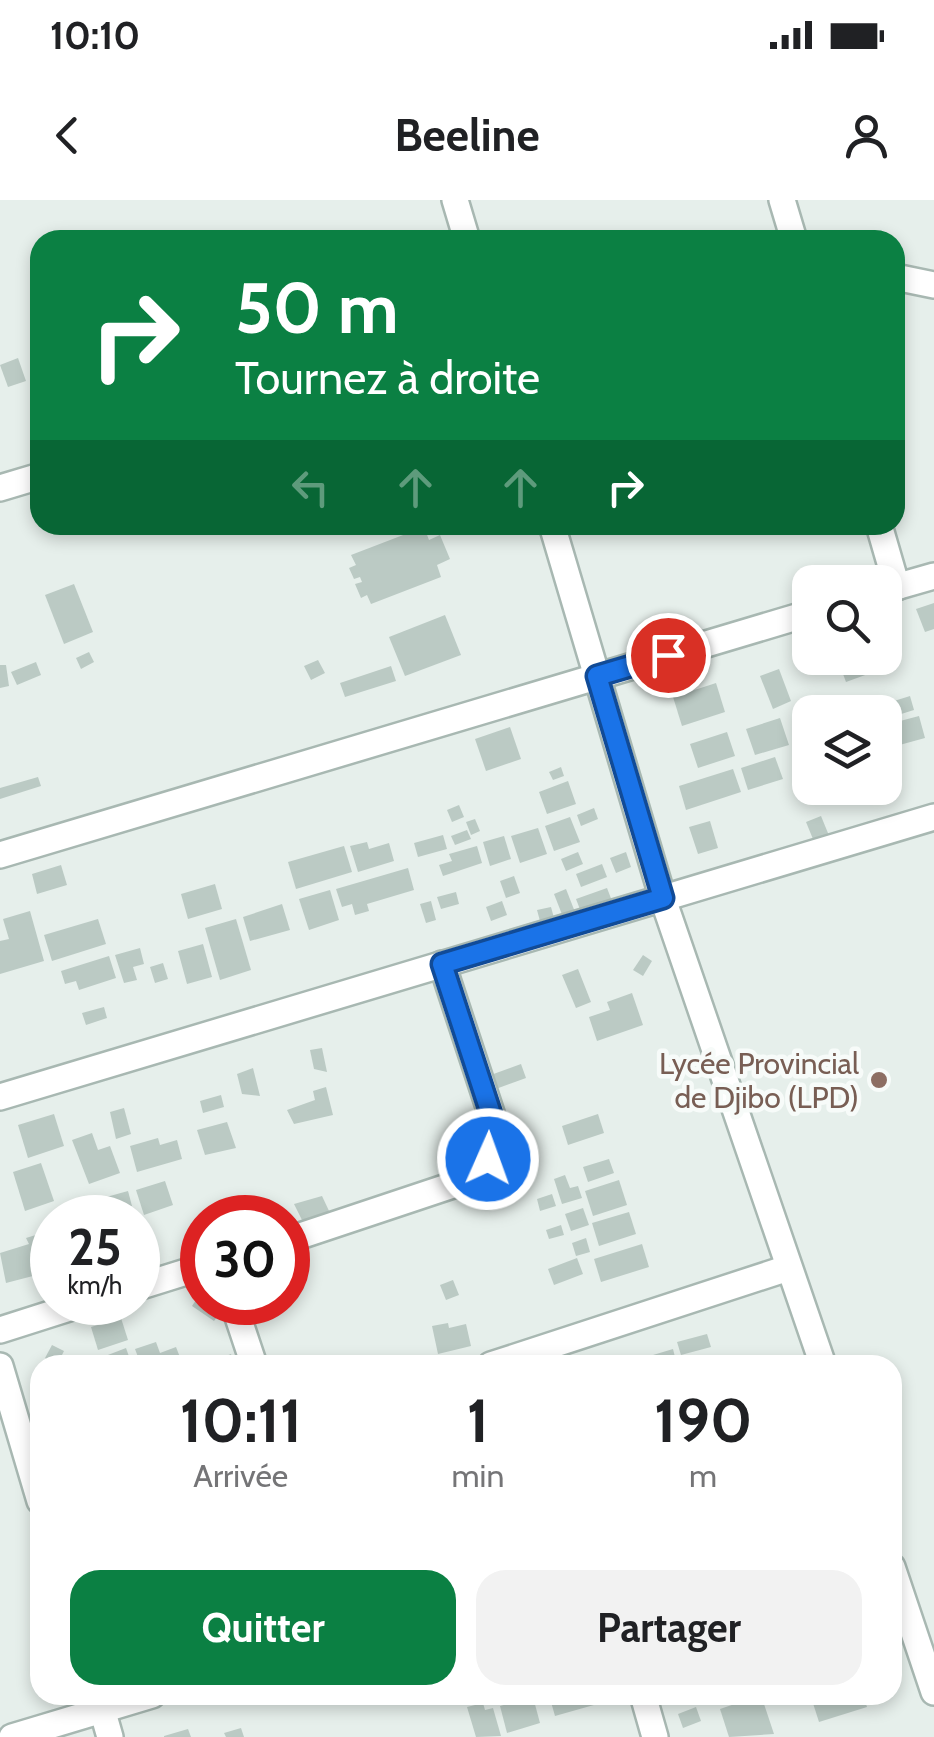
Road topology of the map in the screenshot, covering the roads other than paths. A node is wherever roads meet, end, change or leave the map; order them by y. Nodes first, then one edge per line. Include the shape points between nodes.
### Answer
1 (455, 200) edge
2 (782, 200) edge
3 (464, 230) edge
4 (791, 230) edge
5 (905, 279) edge
6 (934, 284) edge
7 (30, 479) edge
8 (0, 488) edge
9 (555, 535) edge
10 (880, 535) edge
11 (886, 565) edge
12 (934, 576) edge
13 (902, 585) edge
14 (792, 618) edge
15 (597, 676) junction
16 (934, 818) edge
17 (0, 855) edge
18 (663, 898) junction
19 (442, 964) junction
20 (0, 1096) edge
21 (310, 1233) edge
22 (788, 1268) junction
23 (30, 1320) edge
24 (240, 1325) edge
25 (0, 1330) edge
26 (251, 1355) edge
27 (522, 1355) edge
28 (818, 1355) edge
29 (0, 1366) edge
30 (30, 1467) edge
31 (902, 1597) edge
32 (934, 1692) edge
33 (92, 1705) edge
34 (101, 1705) edge
35 (646, 1705) edge
36 (12, 1737) edge
37 (110, 1737) edge
38 (655, 1737) edge

1 - 3 street
2 - 4 street
5 - 6 street
7 - 8 street
9 - 15 street
10 - 11 street
12 - 13 street
14 - 15 street
15 - 17 street
15 - 18 street
16 - 18 street
18 - 19 street
18 - 22 street
19 - 20 street
19 - 21 street via 493,1120 488,1159 462,1182
22 - 27 street
22 - 28 street
23 - 25 street
24 - 26 street
29 - 30 street
31 - 32 street
33 - 36 street
34 - 37 street
35 - 38 street

